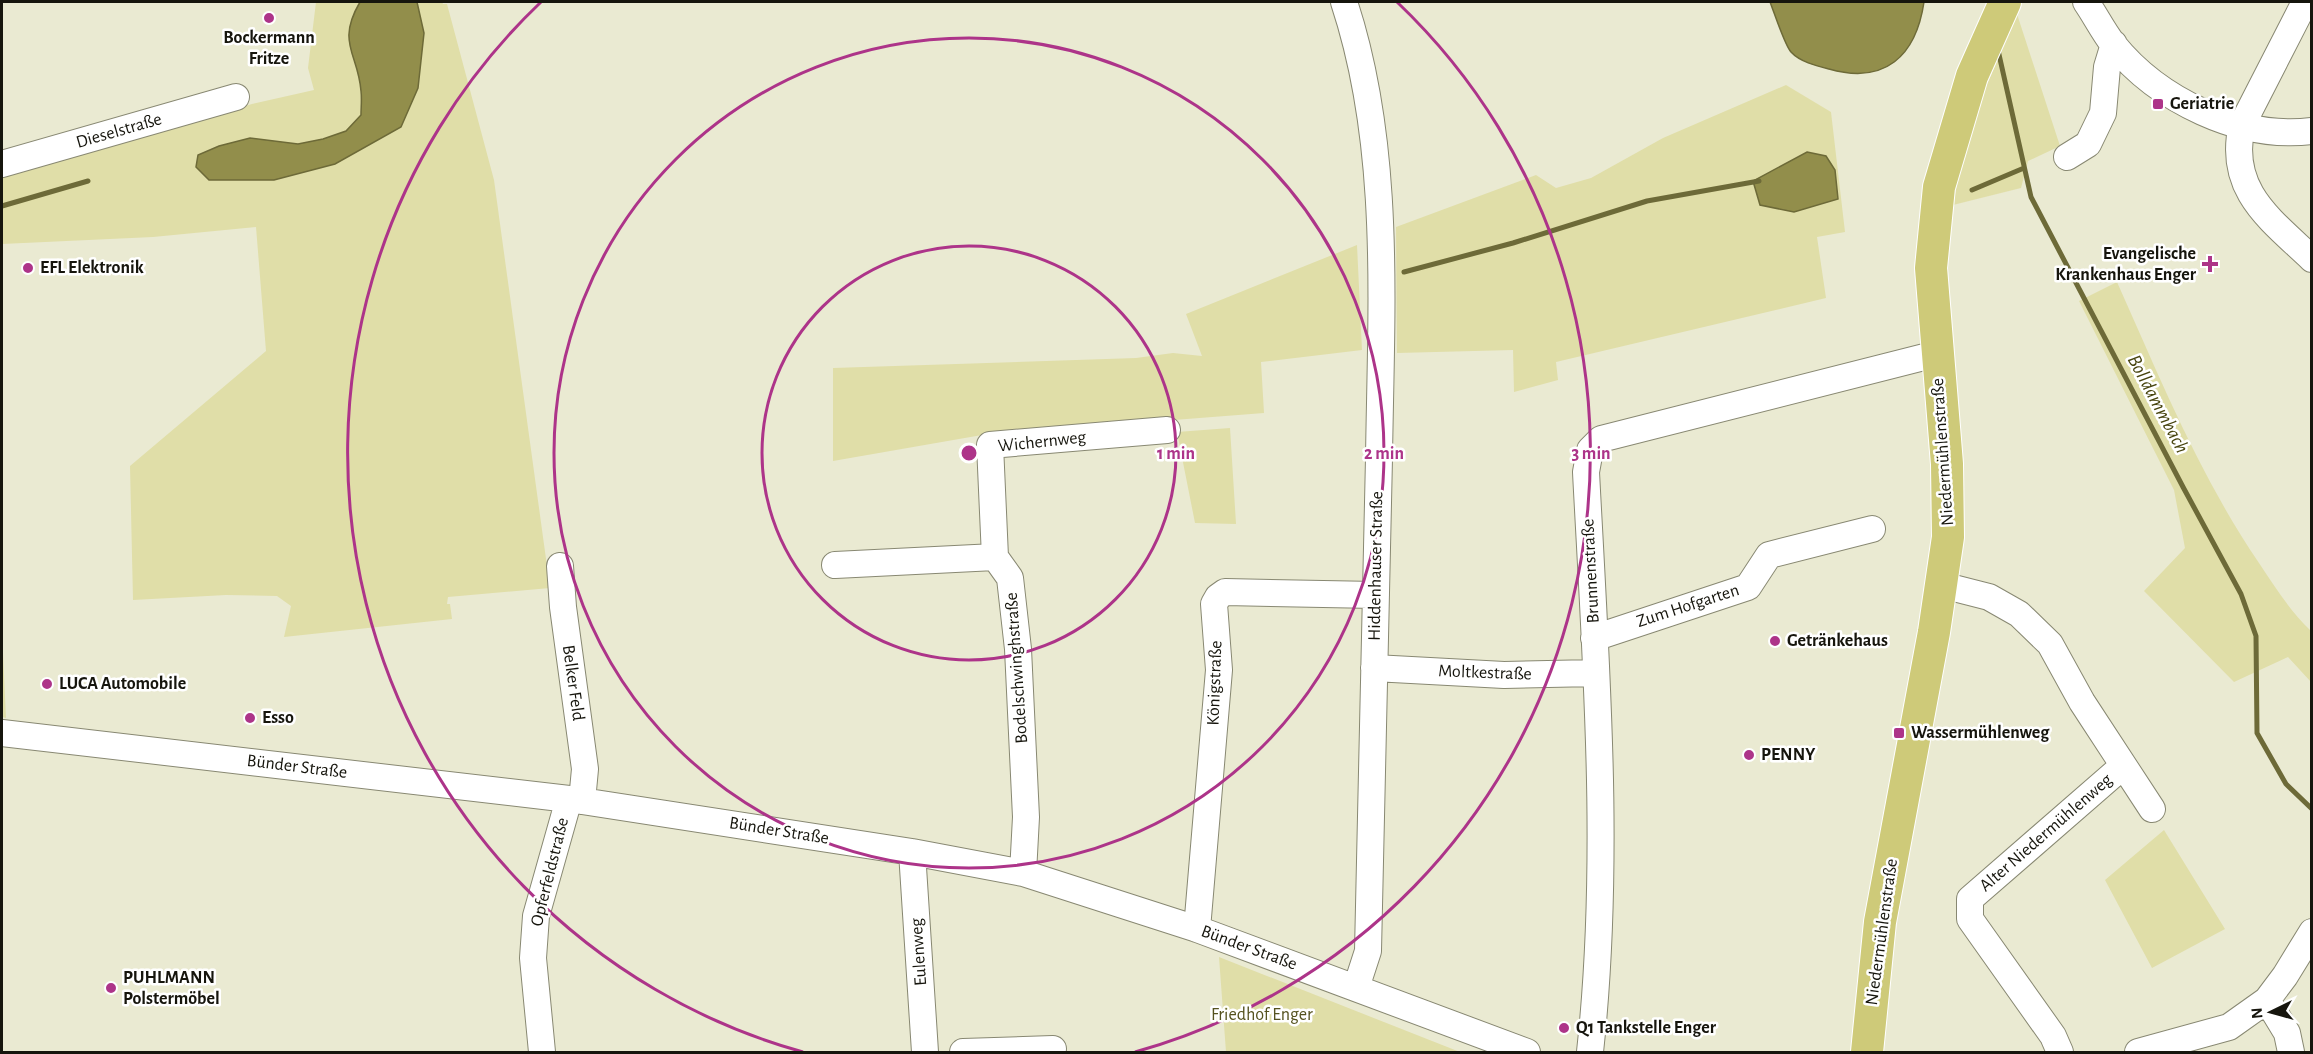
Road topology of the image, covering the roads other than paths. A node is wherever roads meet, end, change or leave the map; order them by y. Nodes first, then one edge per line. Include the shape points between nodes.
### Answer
1 (1344, 2) edge
2 (2006, 2) edge
3 (2305, 2) edge
4 (2084, 5) edge
5 (2114, 45) junction
6 (236, 97) dead end
7 (2242, 125) junction
8 (2312, 131) edge
9 (2067, 157) dead end
10 (2, 164) edge
11 (2312, 259) edge
12 (1936, 354) junction
13 (1167, 430) dead end
14 (1872, 528) dead end
15 (995, 557) junction
16 (835, 565) dead end
17 (560, 566) dead end
18 (1942, 585) junction
19 (1376, 595) junction
20 (1594, 638) junction
21 (1374, 669) junction
22 (1596, 673) junction
23 (2, 733) edge
24 (2123, 766) junction
25 (576, 800) junction
26 (2152, 809) dead end
27 (912, 852) junction
28 (1023, 873) junction
29 (1197, 929) junction
30 (2312, 932) edge
31 (1356, 988) junction
32 (2267, 1000) junction
33 (1053, 1049) dead end
34 (542, 1053) edge
35 (925, 1053) edge
36 (963, 1053) edge
37 (1527, 1053) edge
38 (1590, 1053) edge
39 (1868, 1053) edge
40 (2060, 1053) edge
41 (2138, 1053) edge
42 (2291, 1053) edge

1 - 19 street, Hiddenhauser Straße via 1363,76 1378,194
2 - 12 main road, Niedermühlenstraße via 1972,76 1938,187 1930,268
3 - 7 street
4 - 5 street
5 - 7 street via 2146,77 2181,101
5 - 9 street via 2107,67 2103,113 2088,144
6 - 10 street, Dieselstraße
7 - 8 street via 2290,134
7 - 11 street via 2239,163 2245,184 2260,210
12 - 18 main road, Niedermühlenstraße via 1947,464 1948,537
12 - 20 street, Brunnenstraße via 1601,439 1590,450 1586,472
13 - 15 street, Wichernweg via 990,446
14 - 20 street, Zum Hofgarten via 1769,555 1748,587
15 - 16 street
15 - 28 street, Bodelschwinghstraße via 1010,578 1018,649 1026,817
17 - 25 street, Belker Feld via 585,769
18 - 24 street via 1989,597 2019,614 2050,644
18 - 39 main road, Niedermühlenstraße via 1880,922
19 - 21 street, Hiddenhauser Straße
19 - 29 street, Königstraße via 1225,592 1218,597 1215,604 1219,670
20 - 22 street, Brunnenstraße
21 - 22 street, Moltkestraße via 1504,675
21 - 31 street, Hiddenhauser Straße via 1368,951
22 - 38 street, Brunnenstraße via 1601,888
23 - 25 street, Bünder Straße
24 - 26 street
24 - 40 street, Alter Niedermühlenweg via 1970,899 1970,920 2053,1036
25 - 27 street, Bünder Straße
25 - 34 street, Opferfeldstraße via 536,916 533,958
27 - 28 street, Bünder Straße
27 - 35 street, Eulenweg
28 - 29 street, Bünder Straße
29 - 31 street, Bünder Straße
30 - 32 street
31 - 37 street, Bünder Straße
32 - 41 street via 2229,1027
32 - 42 street via 2286,1033
33 - 36 street

